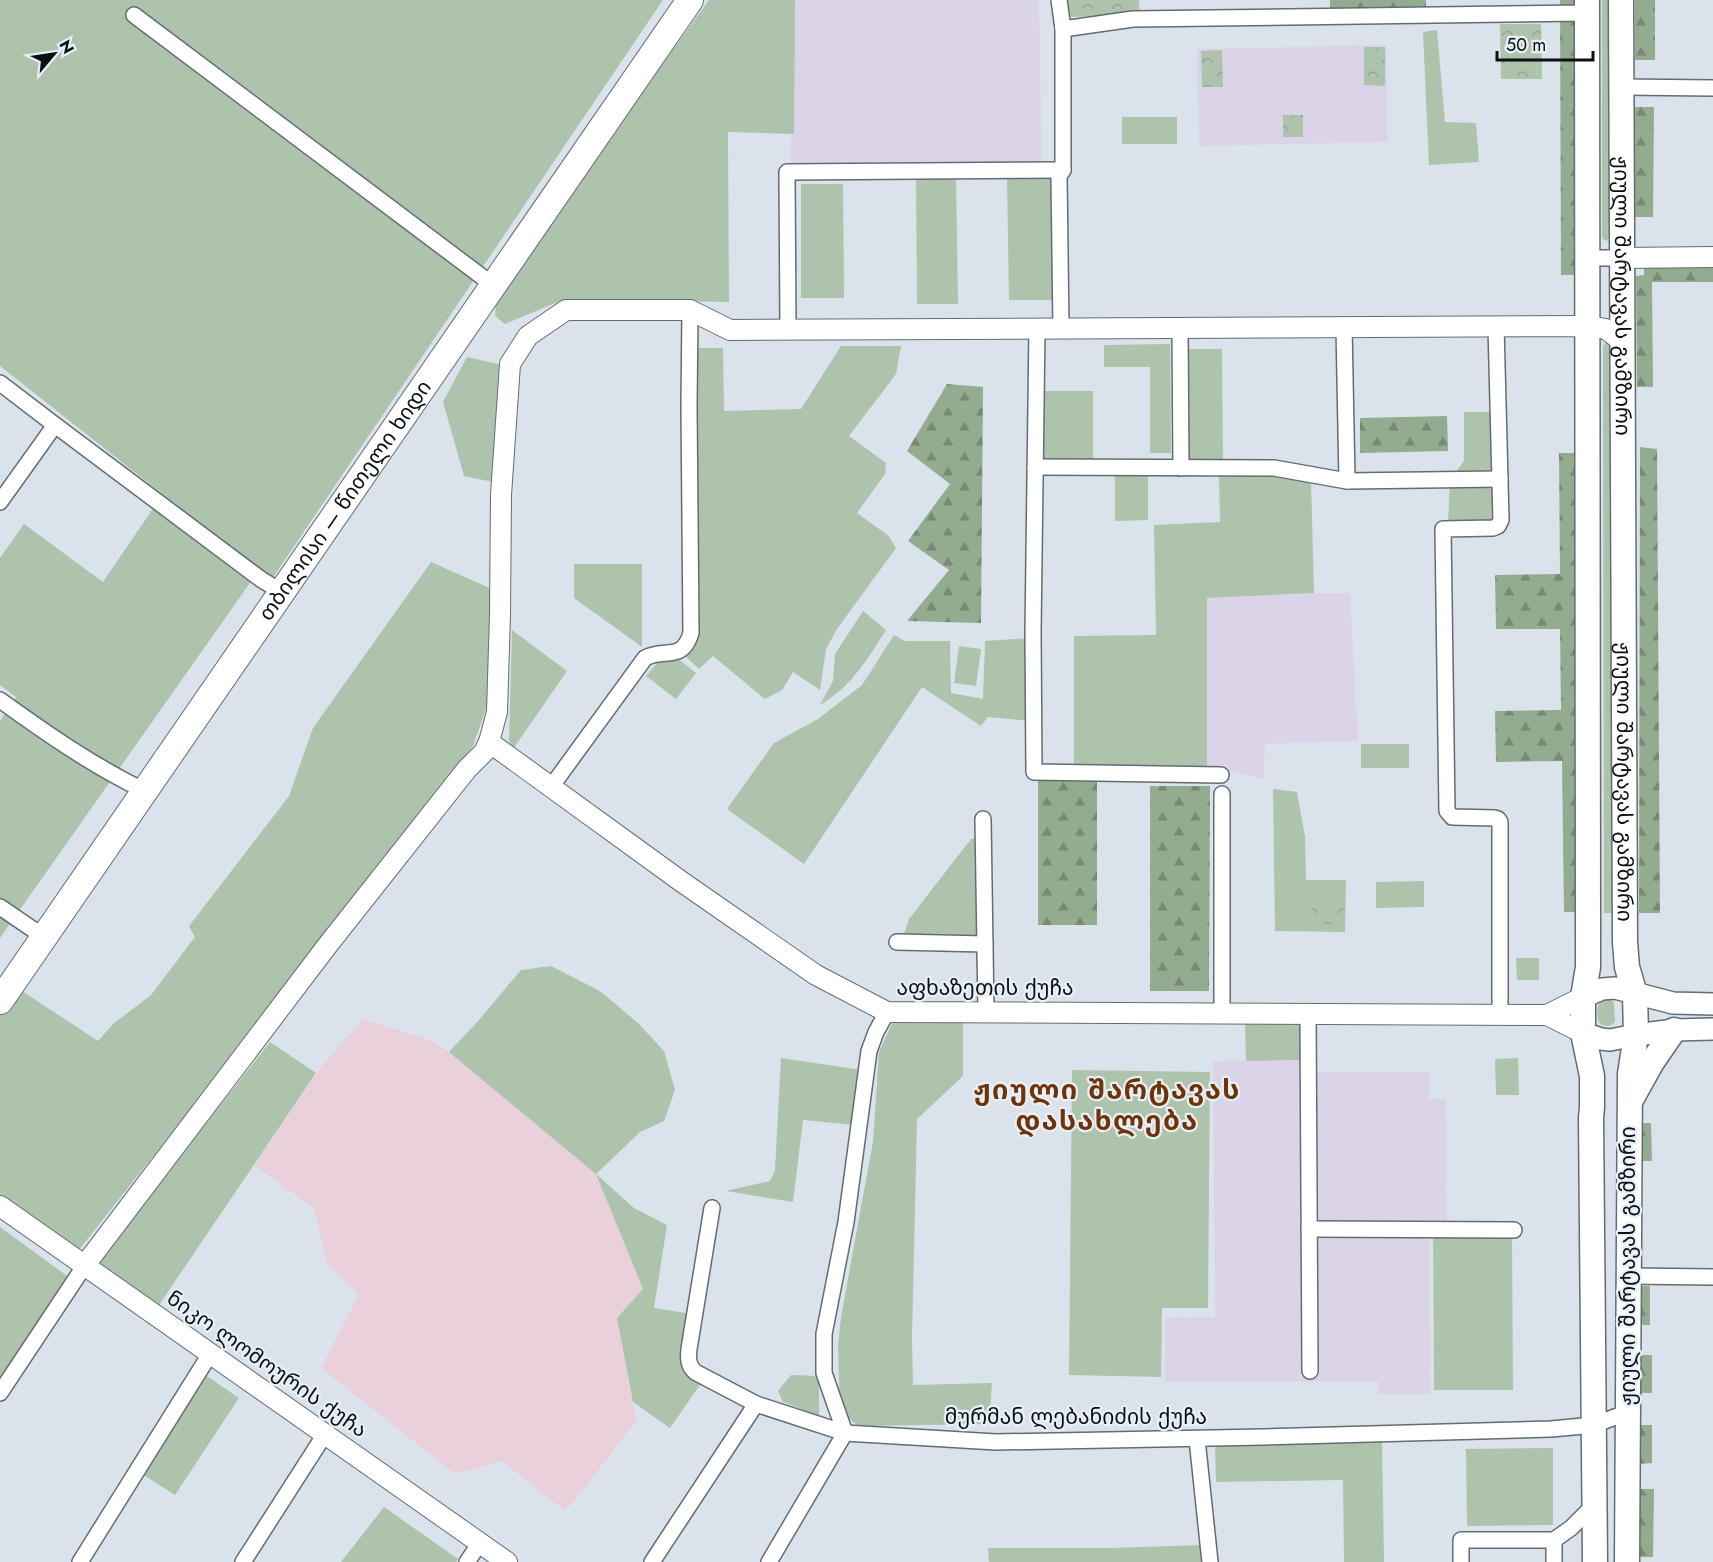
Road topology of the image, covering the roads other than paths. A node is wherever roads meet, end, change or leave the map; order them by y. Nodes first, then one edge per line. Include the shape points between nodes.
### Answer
1 (690, 0) edge
2 (1059, 0) edge
3 (1621, 0) edge
4 (1587, 6) edge
5 (134, 15) dead end
6 (1063, 29) junction
7 (1622, 87) junction
8 (1713, 88) edge
9 (1064, 170) junction
10 (1713, 257) edge
11 (1588, 258) junction
12 (1622, 258) junction
13 (494, 285) junction
14 (1622, 305) junction
15 (690, 310) junction
16 (1496, 326) junction
17 (1588, 326) junction
18 (1344, 327) junction
19 (1037, 328) junction
20 (1061, 328) junction
21 (1180, 328) junction
22 (788, 330) junction
23 (1623, 342) junction
24 (0, 383) edge
25 (55, 424) junction
26 (1035, 467) junction
27 (1182, 468) junction
28 (1500, 478) junction
29 (1347, 481) junction
30 (0, 502) edge
31 (282, 592) junction
32 (0, 700) edge
33 (489, 742) junction
34 (1221, 775) dead end
35 (551, 787) junction
36 (145, 791) junction
37 (1221, 794) dead end
38 (983, 819) dead end
39 (0, 907) edge
40 (44, 937) junction
41 (897, 942) dead end
42 (985, 944) junction
43 (1635, 994) junction
44 (1583, 997) junction
45 (0, 1001) edge
46 (1713, 1004) edge
47 (887, 1012) junction
48 (986, 1013) junction
49 (1222, 1014) junction
50 (1308, 1014) junction
51 (1500, 1015) junction
52 (1547, 1015) junction
53 (1713, 1029) edge
54 (1674, 1030) junction
55 (1583, 1033) junction
56 (1636, 1035) junction
57 (1630, 1102) junction
58 (0, 1206) edge
59 (712, 1208) dead end
60 (1309, 1229) junction
61 (1514, 1230) dead end
62 (85, 1265) junction
63 (1628, 1276) junction
64 (1713, 1277) edge
65 (210, 1354) junction
66 (1310, 1371) dead end
67 (0, 1393) edge
68 (756, 1404) junction
69 (1628, 1412) junction
70 (1594, 1425) junction
71 (845, 1433) junction
72 (325, 1434) junction
73 (1197, 1439) junction
74 (1595, 1504) junction
75 (1554, 1540) junction
76 (480, 1543) junction
77 (80, 1562) edge
78 (243, 1562) edge
79 (467, 1562) edge
80 (507, 1562) edge
81 (652, 1562) edge
82 (769, 1562) edge
83 (1210, 1562) edge
84 (1461, 1562) edge
85 (1554, 1562) edge
86 (1595, 1562) edge
87 (1627, 1562) edge

1 - 13 highway, თბილისი — წითელი ხიდი
2 - 6 street
3 - 7 main road, ჟიული შარტავას გამზირი
4 - 6 street via 1133,19
4 - 11 main road, ჟიული შარტავას გამზირი
5 - 13 street
6 - 9 street
7 - 8 street
7 - 12 main road, ჟიული შარტავას გამზირი
9 - 20 street via 1059,176
9 - 22 street via 787,171
10 - 12 street
11 - 12 street
11 - 17 main road, ჟიული შარტავას გამზირი
12 - 14 main road, ჟიული შარტავას გამზირი
13 - 31 highway, თბილისი — წითელი ხიდი
14 - 17 street via 1607,321
14 - 23 main road, ჟიული შარტავას გამზირი
15 - 22 street via 730,330
15 - 33 street via 566,310 528,336 510,364 501,484 496,712
15 - 35 street via 691,633 683,648 645,658
16 - 17 street
16 - 18 street
16 - 28 street
17 - 23 street via 1606,329
17 - 44 main road, ჟიული შარტავას გამზირი via 1588,967
18 - 21 street
18 - 29 street
19 - 20 street
19 - 22 street
19 - 26 street
20 - 21 street
21 - 27 street
23 - 43 main road, ჟიული შარტავას გამზირი via 1625,942
24 - 25 street
25 - 30 street
25 - 31 street
26 - 27 street
26 - 34 street via 1034,772
27 - 29 street via 1274,468
28 - 29 street
28 - 51 street via 1498,526 1443,529 1447,811 1452,817 1495,818 1500,822
31 - 36 highway, თბილისი — წითელი ხიდი
32 - 36 street via 53,738
33 - 35 street, აფხაზეთის ქუჩა
33 - 62 street via 327,946
35 - 47 street, აფხაზეთის ქუჩა via 816,975
36 - 40 highway, თბილისი — წითელი ხიდი
37 - 49 street
38 - 42 street
39 - 40 street
40 - 45 highway, თბილისი — წითელი ხიდი
41 - 42 street
42 - 48 street
43 - 44 main road via 1615,988
43 - 46 main road via 1673,1004
43 - 56 main road, ჟიული შარტავას გამზირი
44 - 52 street, აფხაზეთის ქუჩა
44 - 55 main road, ჟიული შარტავას გამზირი
47 - 48 street, აფხაზეთის ქუჩა
47 - 71 street via 869,1051 846,1222 824,1334 824,1372
48 - 49 street, აფხაზეთის ქუჩა
49 - 50 street, აფხაზეთის ქუჩა
50 - 51 street, აფხაზეთის ქუჩა
50 - 60 street
51 - 52 street, აფხაზეთის ქუჩა
52 - 55 street, აფხაზეთის ქუჩა
53 - 54 main road
54 - 56 main road
54 - 57 main road
55 - 56 main road via 1610,1041
55 - 70 main road, ჟიული შარტავას გამზირი via 1592,1076
56 - 57 main road, ჟიული შარტავას გამზირი
57 - 63 main road, ჟიული შარტავას გამზირი
58 - 62 street, ნიკო ლომოურის ქუჩა
59 - 68 street, მურმან ლებანიძის ქუჩა via 688,1362 695,1372
60 - 61 street
60 - 66 street
62 - 65 street, ნიკო ლომოურის ქუჩა
62 - 67 street
63 - 64 street
63 - 69 main road, ჟიული შარტავას გამზირი
65 - 72 street, ნიკო ლომოურის ქუჩა
65 - 77 street
68 - 71 street, მურმან ლებანიძის ქუჩა
68 - 81 street
69 - 70 street, მურმან ლებანიძის ქუჩა
69 - 87 main road, ჟიული შარტავას გამზირი
70 - 73 street, მურმან ლებანიძის ქუჩა via 1539,1430
70 - 74 main road, ჟიული შარტავას გამზირი
71 - 73 street, მურმან ლებანიძის ქუჩა via 996,1442
71 - 82 street
72 - 76 street, ნიკო ლომოურის ქუჩა
72 - 78 street
73 - 83 street
74 - 75 street
74 - 86 main road, ჟიული შარტავას გამზირი
75 - 84 street via 1461,1540
75 - 85 street
76 - 79 street
76 - 80 street, ნიკო ლომოურის ქუჩა

